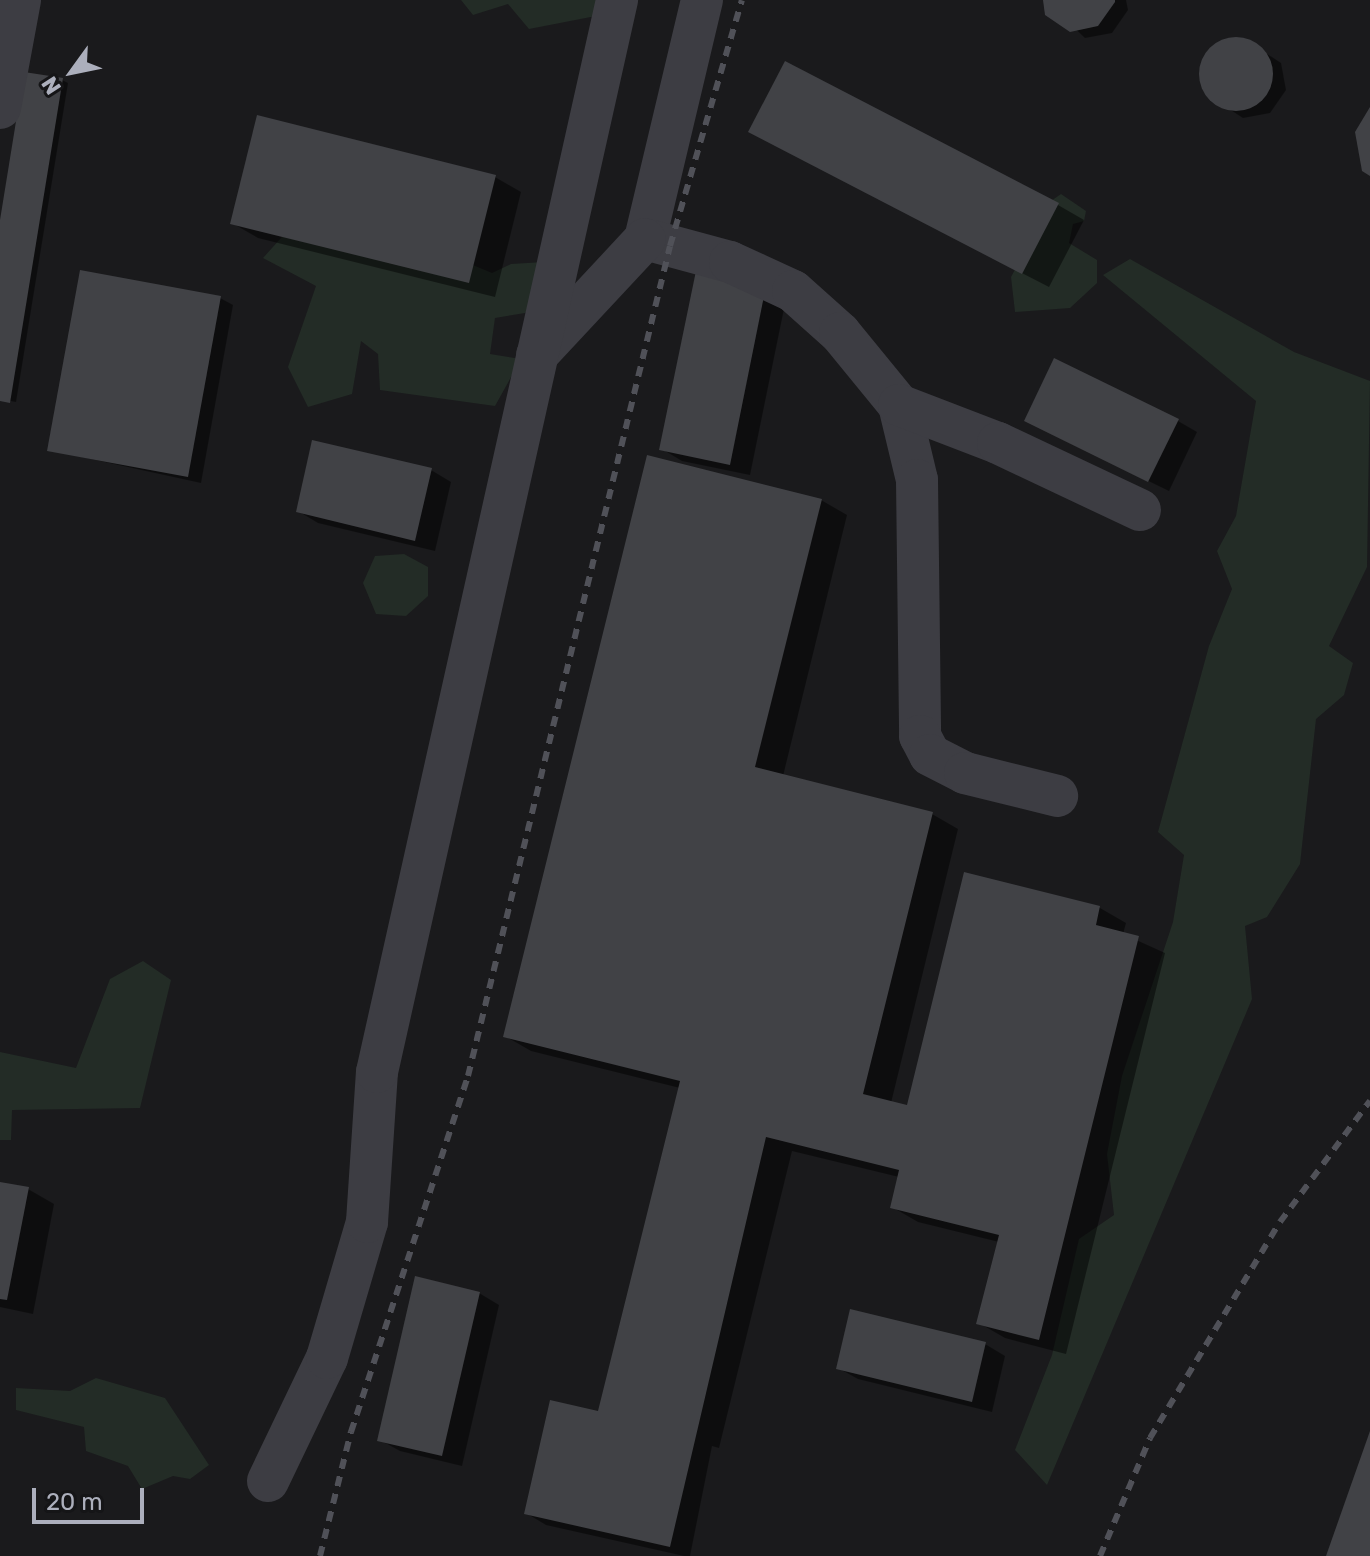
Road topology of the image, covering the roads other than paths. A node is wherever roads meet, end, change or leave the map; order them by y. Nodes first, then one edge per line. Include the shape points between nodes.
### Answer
1 (20, 0) edge
2 (617, 0) edge
3 (702, 0) edge
4 (0, 108) edge
5 (645, 239) junction
6 (535, 357) junction
7 (899, 405) junction
8 (1140, 510) dead end
9 (1057, 796) dead end
10 (268, 1481) dead end

1 - 4 street
2 - 6 street
3 - 5 street
5 - 6 street
5 - 7 street via 730,262 793,291 840,333
6 - 10 street via 377,1072 367,1222 327,1358
7 - 8 street via 998,443
7 - 9 street via 917,480 920,736 930,755 965,773

